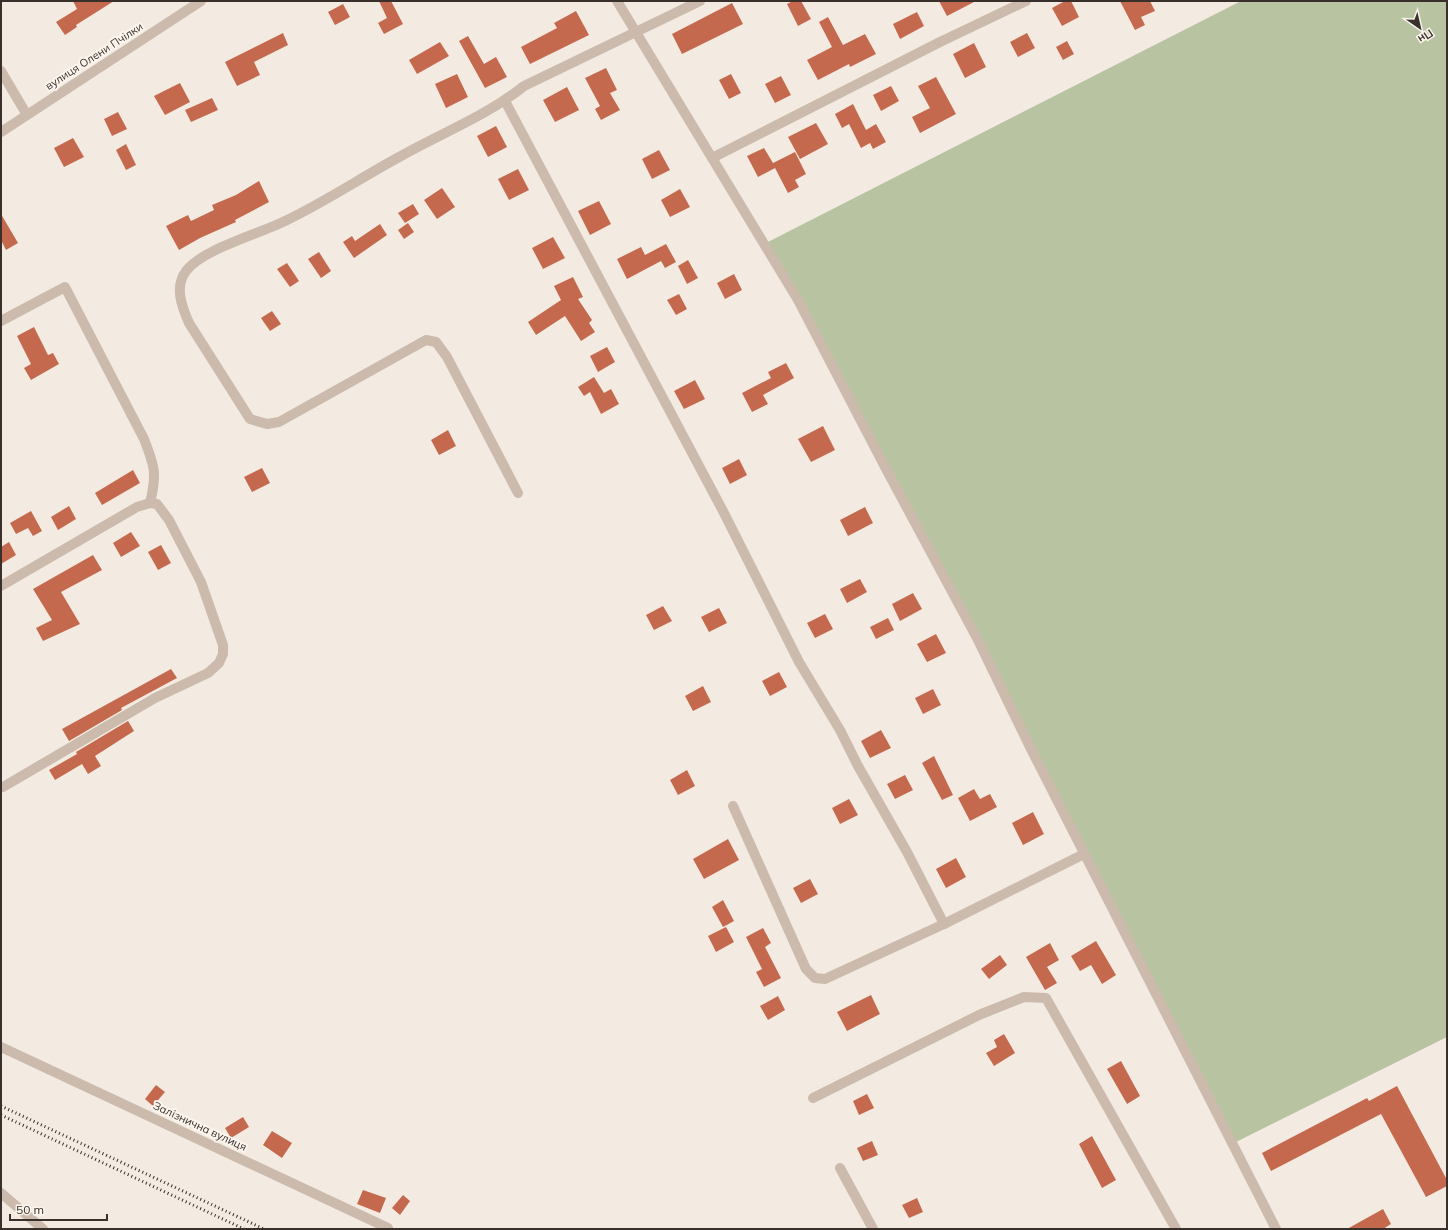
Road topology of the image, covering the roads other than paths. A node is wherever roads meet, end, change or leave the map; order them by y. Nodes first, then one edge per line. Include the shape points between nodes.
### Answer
1 (201, 1) edge
2 (617, 1) edge
3 (700, 1) edge
4 (1026, 1) edge
5 (636, 33) junction
6 (1, 71) edge
7 (505, 101) junction
8 (27, 115) junction
9 (1, 132) edge
10 (712, 158) junction
11 (1, 321) edge
12 (518, 493) dead end
13 (150, 503) junction
14 (1, 586) edge
15 (3, 787) dead end
16 (733, 806) dead end
17 (1084, 854) junction
18 (944, 924) junction
19 (1, 1047) edge
20 (813, 1098) dead end
21 (840, 1168) dead end
22 (1, 1193) edge
23 (388, 1228) edge
24 (42, 1229) edge
25 (873, 1229) edge
26 (1176, 1229) edge
27 (1276, 1229) edge

1 - 8 street, вулиця Олени Пчілки
2 - 5 street
3 - 5 street
4 - 10 street via 933,45
5 - 7 street via 524,86
5 - 10 street
6 - 8 street
7 - 12 street via 286,221 213,252 196,262 186,272 180,295 189,323 250,419 267,424 279,422 426,340 436,342 447,357
7 - 18 street via 724,513 799,662 840,730
8 - 9 street, вулиця Олени Пчілки
10 - 17 street via 798,300 978,640
11 - 13 street via 65,287 144,439 152,460 155,481
13 - 14 street via 137,507
13 - 15 street via 156,504 169,520 201,582 223,645 223,654 208,673 155,698
16 - 18 street via 806,969 815,978 825,979
17 - 18 street
17 - 27 street
19 - 23 street, Залізнична вулиця
20 - 26 street via 979,1015 1024,997 1046,998
21 - 25 street
22 - 24 street

